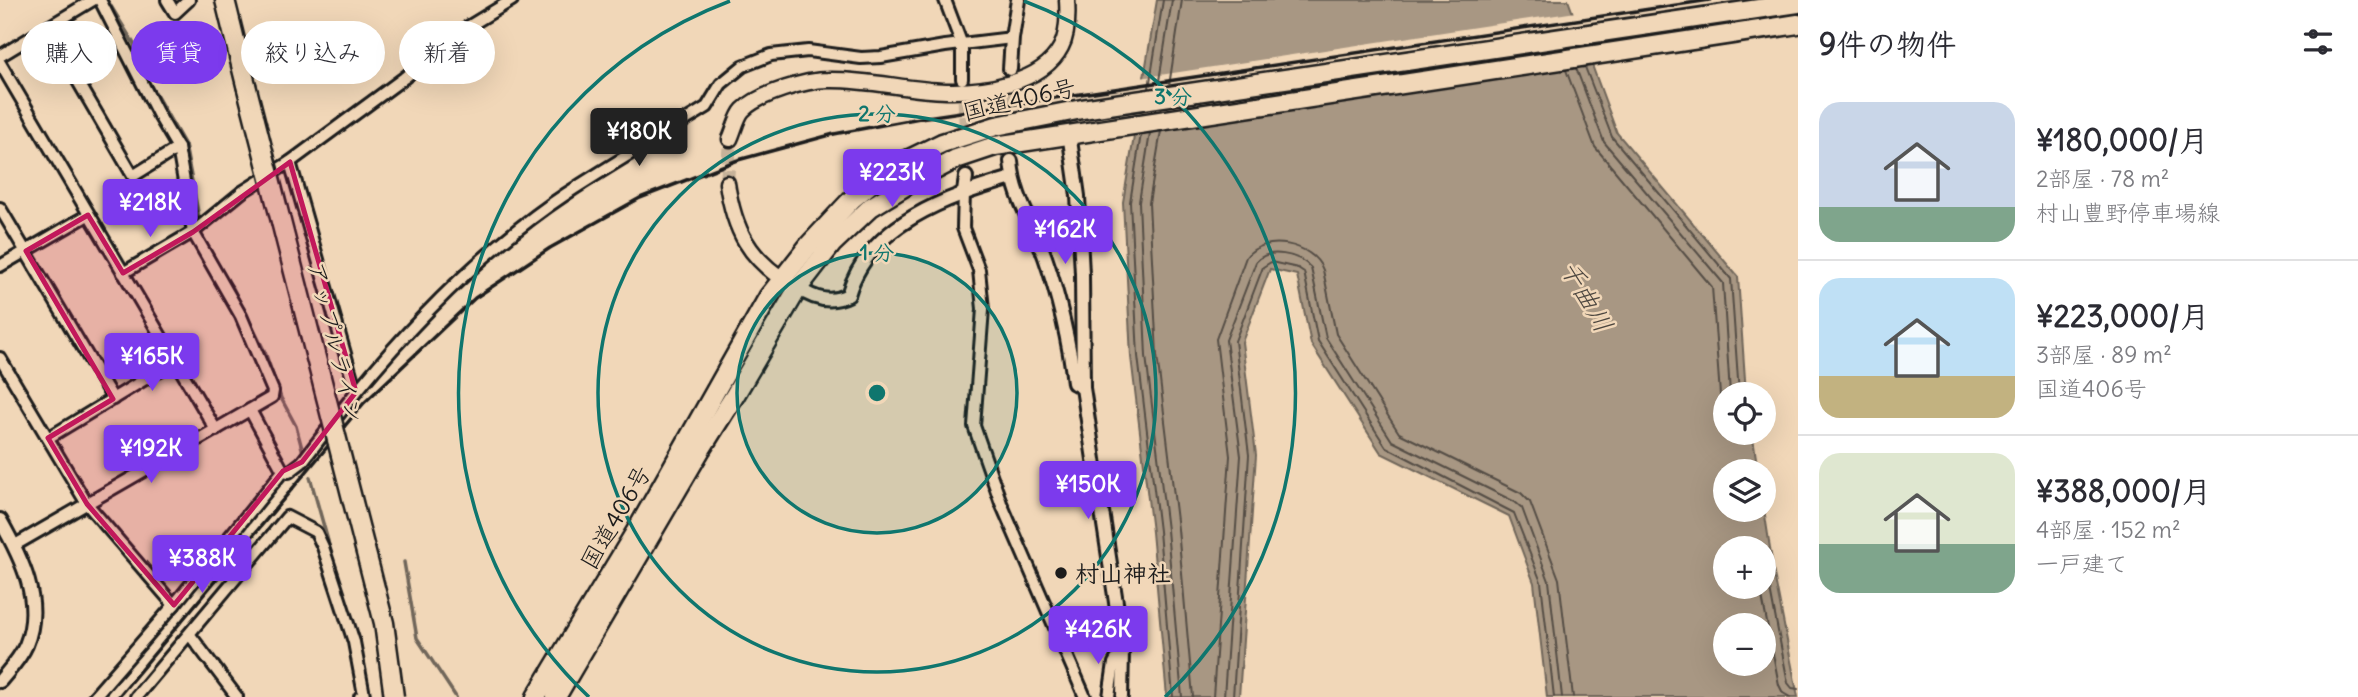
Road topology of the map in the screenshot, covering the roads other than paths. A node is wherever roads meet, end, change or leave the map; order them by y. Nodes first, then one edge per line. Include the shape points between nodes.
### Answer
1 (93, 0) edge
2 (100, 0) edge
3 (167, 0) edge
4 (189, 0) edge
5 (225, 0) edge
6 (512, 0) edge
7 (945, 0) edge
8 (1018, 0) edge
9 (1067, 0) edge
10 (1798, 3) edge
11 (58, 21) edge
12 (1798, 24) edge
13 (1012, 38) junction
14 (21, 43) edge
15 (962, 45) junction
16 (0, 56) edge
17 (0, 63) edge
18 (1010, 69) tunnel mouth
19 (962, 79) tunnel mouth
20 (80, 84) edge
21 (1077, 132) junction
22 (730, 139) tunnel mouth
23 (178, 148) junction
24 (1011, 161) tunnel mouth
25 (290, 162) junction
26 (965, 177) tunnel mouth
27 (1012, 178) junction
28 (727, 183) tunnel mouth
29 (964, 192) junction
30 (0, 208) edge
31 (88, 215) junction
32 (193, 232) junction
33 (26, 251) junction
34 (0, 266) edge
35 (123, 273) junction
36 (790, 284) junction
37 (0, 358) edge
38 (175, 361) junction
39 (1083, 388) junction
40 (356, 392) junction
41 (113, 399) junction
42 (250, 410) junction
43 (216, 430) junction
44 (48, 438) junction
45 (283, 471) junction
46 (86, 504) junction
47 (0, 520) edge
48 (15, 545) junction
49 (174, 605) junction
50 (190, 635) junction
51 (1123, 648) junction
52 (0, 681) edge
53 (94, 697) edge
54 (136, 697) edge
55 (237, 697) edge
56 (360, 697) edge
57 (394, 697) edge
58 (536, 697) edge
59 (556, 697) edge
60 (1085, 697) edge
61 (1109, 697) edge
62 (1122, 697) edge

1 - 11 street
2 - 23 street
3 - 4 street via 175,13
5 - 57 highway, アップルライン, bridge via 384,623
6 - 25 street via 466,28
7 - 15 street
8 - 13 street
9 - 22 main road via 1066,35 1060,49 1027,79 946,91 826,79 780,89 743,110
10 - 36 highway, 国道406号 via 1082,109 996,126 942,143 879,177 809,245
12 - 21 highway, 国道406号
13 - 15 street
13 - 18 street
14 - 16 street
15 - 19 street
15 - 40 street via 861,58 808,51 771,55 743,65 721,84 707,107 564,195 499,244 433,305
17 - 31 street
20 - 23 street via 133,176
21 - 36 highway, 国道406号 via 995,146 912,181 871,207
21 - 39 street
23 - 32 street
24 - 27 street
25 - 32 street via 242,191
25 - 40 street
26 - 29 street
27 - 29 street
27 - 39 street via 1045,256 1074,383
28 - 36 main road via 744,242 760,262
29 - 36 street via 885,236 853,277 848,295 839,300 819,300
29 - 60 street via 963,228 979,270 983,309 974,426 1001,503
30 - 33 street
31 - 33 street
31 - 35 street
32 - 35 street
32 - 42 street via 241,316 273,391 272,397
33 - 34 street
33 - 41 street
35 - 38 street
36 - 58 highway, 国道406号 via 769,296
36 - 59 highway, 国道406号 via 735,395
37 - 44 street
38 - 41 street
38 - 43 street
39 - 51 street
40 - 45 street via 302,462
41 - 44 street
42 - 43 street
42 - 45 street
43 - 46 street
44 - 46 street
45 - 49 street
46 - 48 street
46 - 49 street
47 - 48 street
48 - 52 street via 31,590 30,629 17,662
49 - 53 street
50 - 54 street
50 - 55 street
50 - 56 street via 288,517 316,532 323,547 354,642 364,695
51 - 61 street via 1114,663
51 - 62 street

